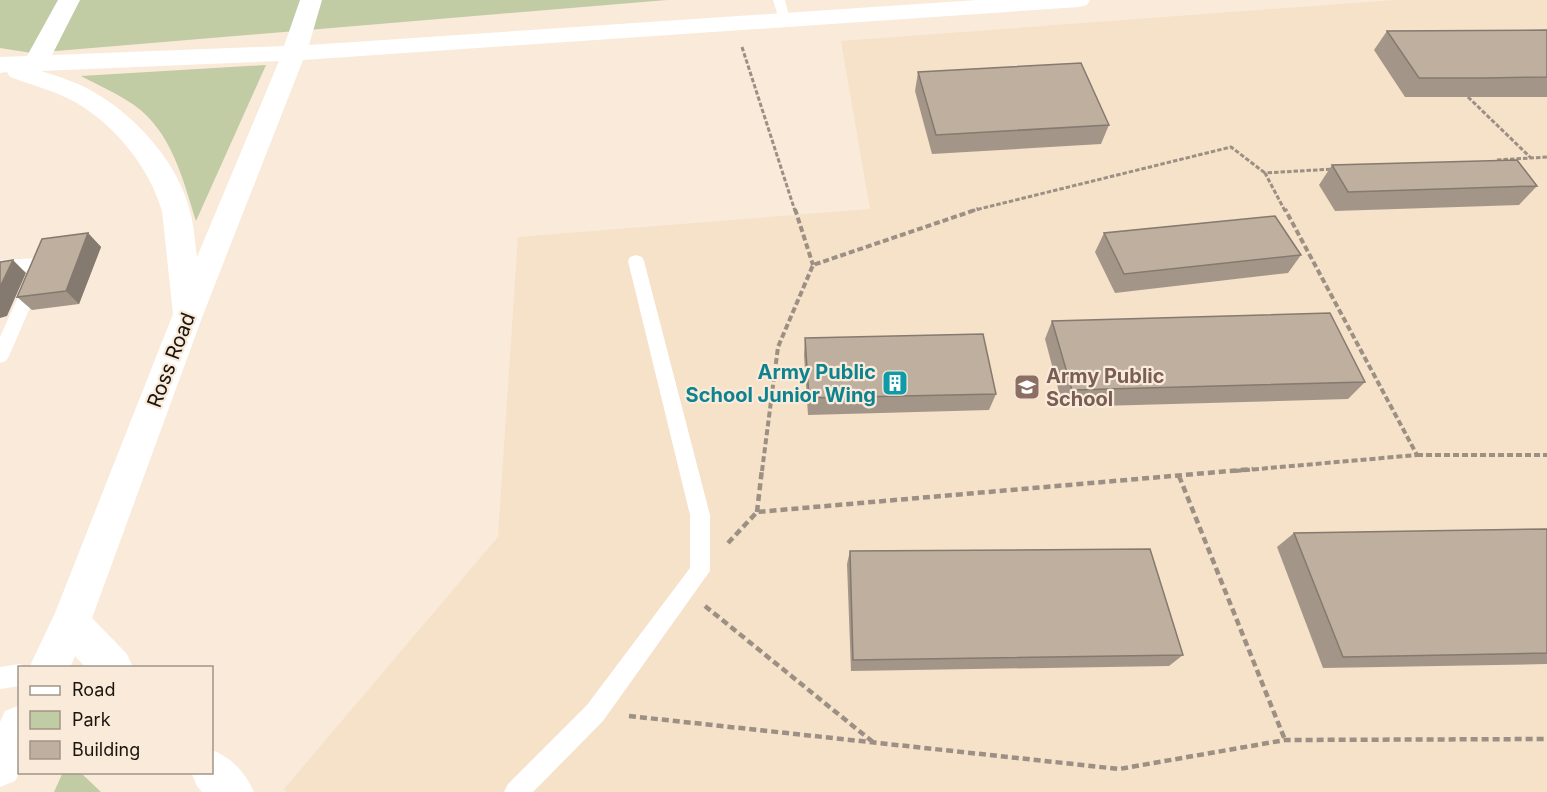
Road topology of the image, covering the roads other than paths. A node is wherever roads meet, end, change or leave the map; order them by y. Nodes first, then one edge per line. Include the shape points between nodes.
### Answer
1 (69, 0) edge
2 (311, 0) edge
3 (1079, 0) edge
4 (782, 10) edge
5 (294, 53) junction
6 (0, 65) edge
7 (35, 65) junction
8 (636, 261) dead end
9 (0, 266) edge
10 (188, 315) junction
11 (0, 356) edge
12 (71, 623) junction
13 (50, 666) edge
14 (111, 666) edge
15 (18, 675) edge
16 (0, 678) edge
17 (18, 730) edge
18 (0, 766) edge
19 (213, 772) edge
20 (232, 792) edge
21 (516, 792) edge

1 - 7 street
2 - 5 street, Ross Road
3 - 4 street
4 - 5 street via 734,23
5 - 7 street
5 - 10 street, Ross Road
6 - 7 street
6 - 10 street via 91,101 123,126 155,165 176,209
8 - 21 lane via 700,515 700,571 595,713
9 - 11 lane via 41,264
10 - 12 street, Ross Road
12 - 13 street, Ross Road
12 - 14 street
15 - 16 lane
17 - 18 street
19 - 20 street

